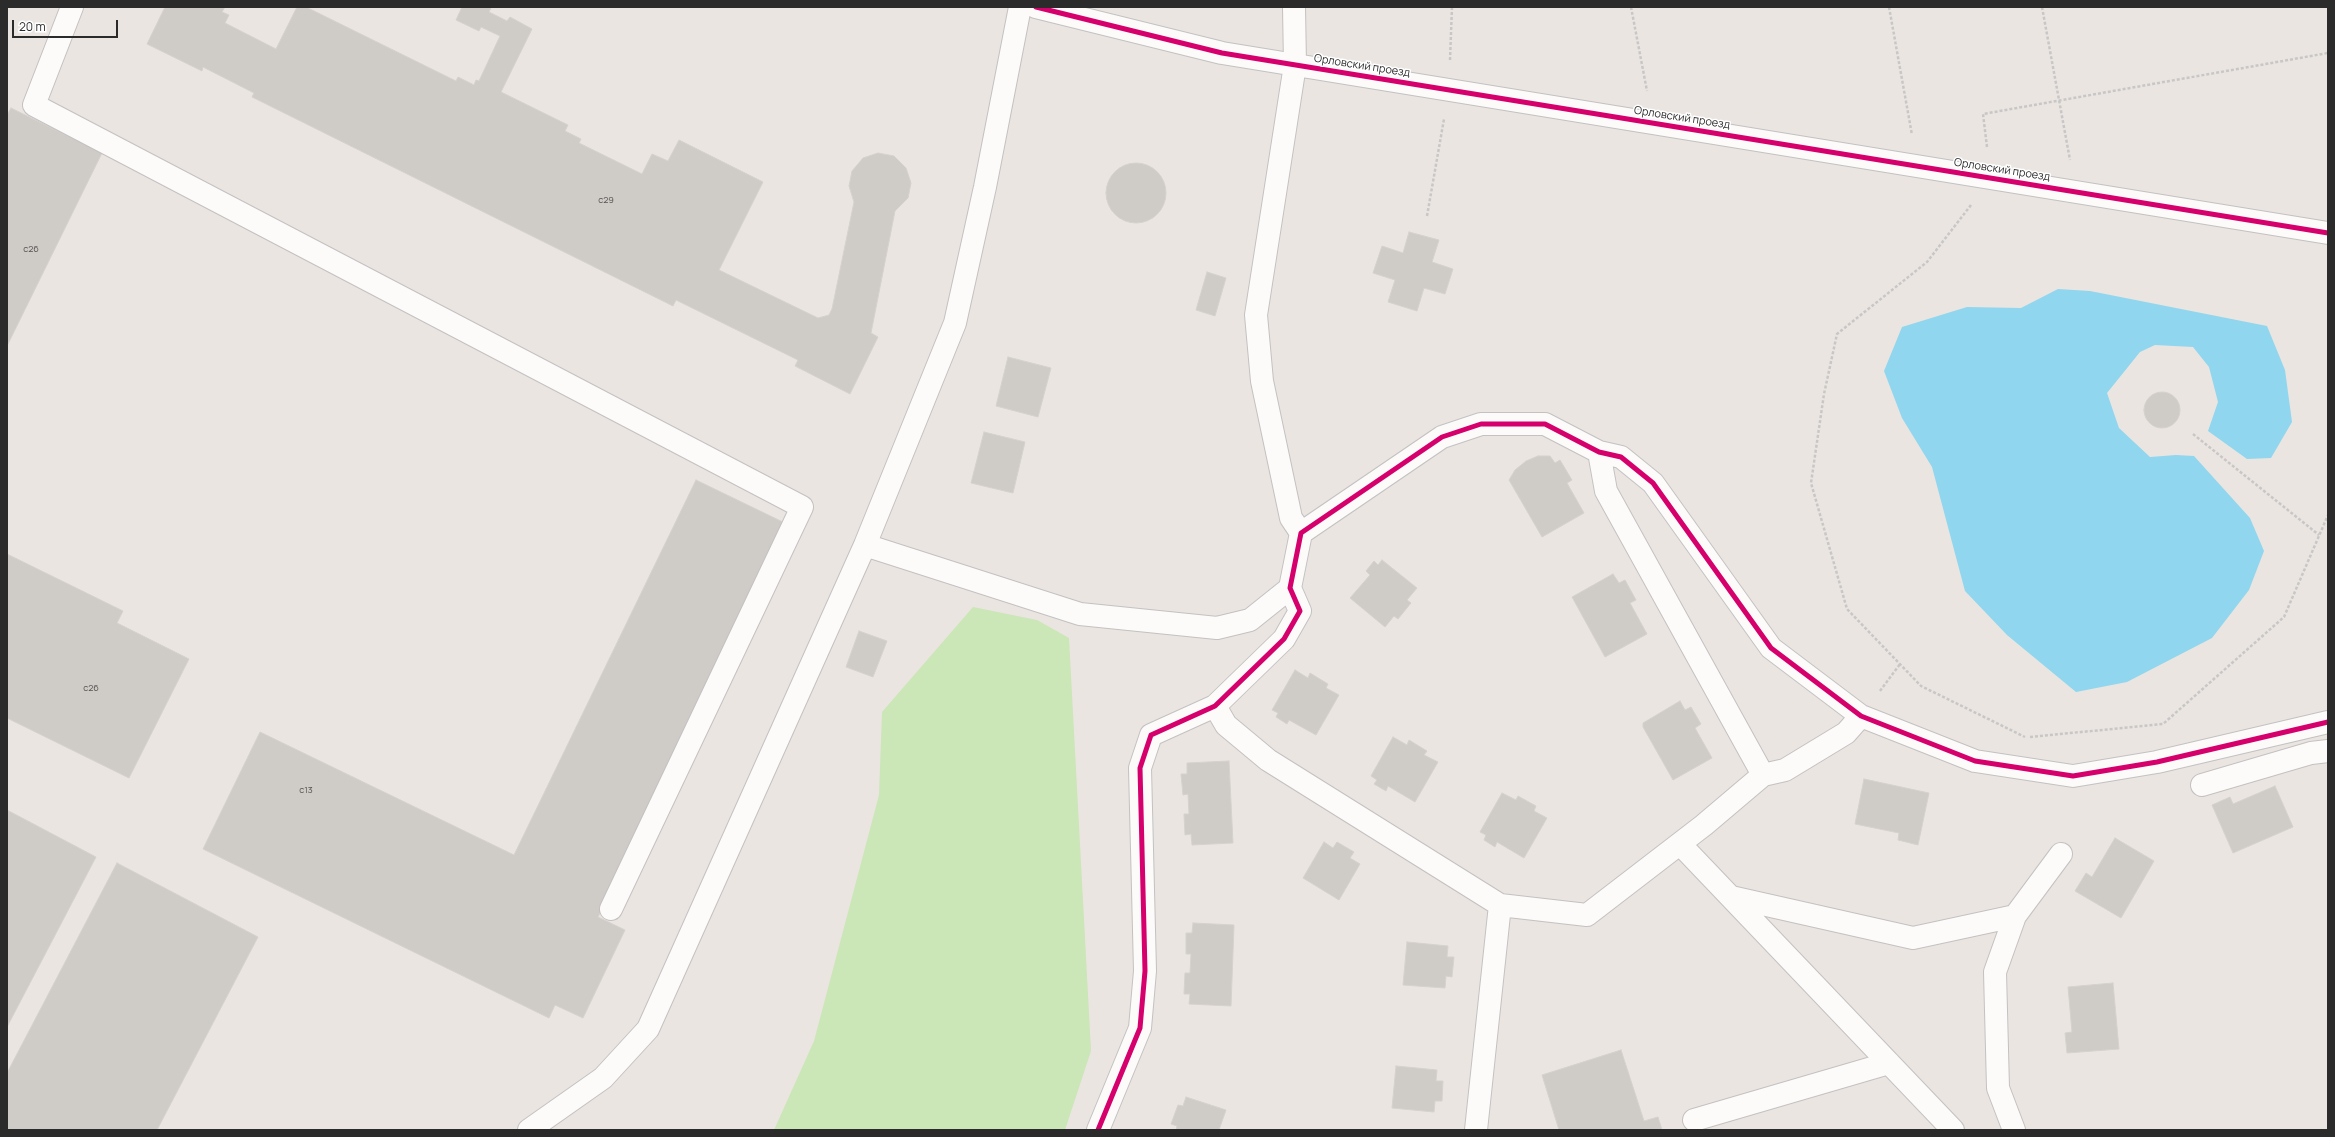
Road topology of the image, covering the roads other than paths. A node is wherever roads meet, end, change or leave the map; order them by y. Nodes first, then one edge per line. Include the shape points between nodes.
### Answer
1 (72, 7) edge
2 (1020, 7) edge
3 (1036, 7) edge
4 (1294, 7) edge
5 (1295, 66) junction
6 (2325, 229) edge
7 (1599, 452) junction
8 (1302, 533) junction
9 (865, 545) junction
10 (1290, 588) junction
11 (1215, 706) junction
12 (1861, 716) junction
13 (2328, 722) edge
14 (2328, 751) edge
15 (1763, 776) junction
16 (2202, 785) dead end
17 (1680, 844) junction
18 (2061, 854) dead end
19 (1731, 896) junction
20 (1500, 905) junction
21 (611, 909) dead end
22 (2016, 916) junction
23 (1889, 1063) junction
24 (1694, 1120) dead end
25 (529, 1130) edge
26 (1098, 1130) edge
27 (1476, 1130) edge
28 (1953, 1130) edge
29 (2014, 1130) edge

1 - 21 street via 34,106 802,507
2 - 9 street via 955,324
3 - 5 street, Орловский проезд via 1222,53
4 - 5 street
5 - 6 street, Орловский проезд via 1991,179
5 - 8 street via 1256,315 1262,381 1291,518
7 - 8 street via 1545,424 1481,424 1442,437
7 - 12 street via 1621,457 1653,482 1771,648
7 - 15 street via 1606,491
8 - 10 street
9 - 10 street via 1088,615 1216,628 1250,620
9 - 25 street via 648,1029 603,1078
10 - 11 street via 1300,611 1284,639
11 - 20 street via 1226,725 1268,760
11 - 26 street via 1151,736 1140,768 1145,971 1140,1028
12 - 13 street via 1975,761 2073,776 2157,762
12 - 15 street via 1846,733 1785,770
14 - 16 street via 2311,753
15 - 17 street
17 - 19 street
17 - 20 street via 1587,915
18 - 22 street
19 - 22 street via 1913,938
19 - 23 street
20 - 27 street
22 - 29 street via 1995,972 1998,1088
23 - 24 street
23 - 28 street

